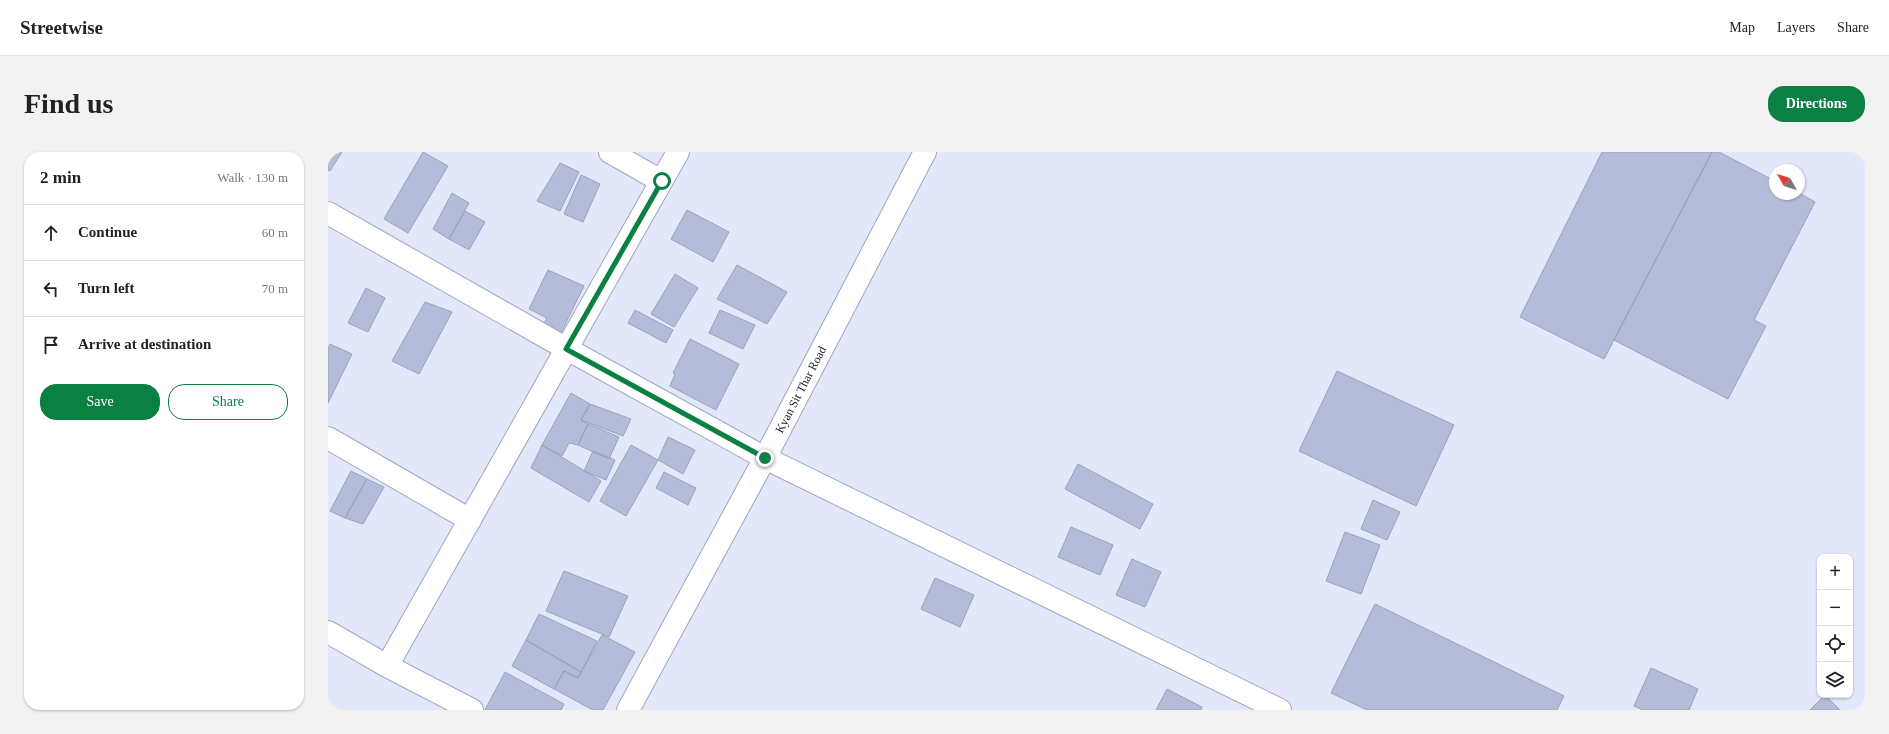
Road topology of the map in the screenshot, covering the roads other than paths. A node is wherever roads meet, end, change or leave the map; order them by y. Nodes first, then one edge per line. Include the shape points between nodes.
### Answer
1 (610, 152) edge
2 (678, 152) edge
3 (925, 152) edge
4 (662, 181) junction
5 (328, 213) edge
6 (566, 349) junction
7 (328, 438) edge
8 (765, 458) junction
9 (470, 520) junction
10 (328, 632) edge
11 (387, 666) junction
12 (472, 710) edge
13 (628, 710) edge
14 (1280, 710) edge

1 - 4 street
2 - 4 street
3 - 8 street, Kyan Sit Thar Road
4 - 6 street
5 - 6 street
6 - 8 street
6 - 9 street
7 - 9 street
8 - 13 street, Kyan Sit Thar Road
8 - 14 street
9 - 11 street
10 - 11 street
11 - 12 street

